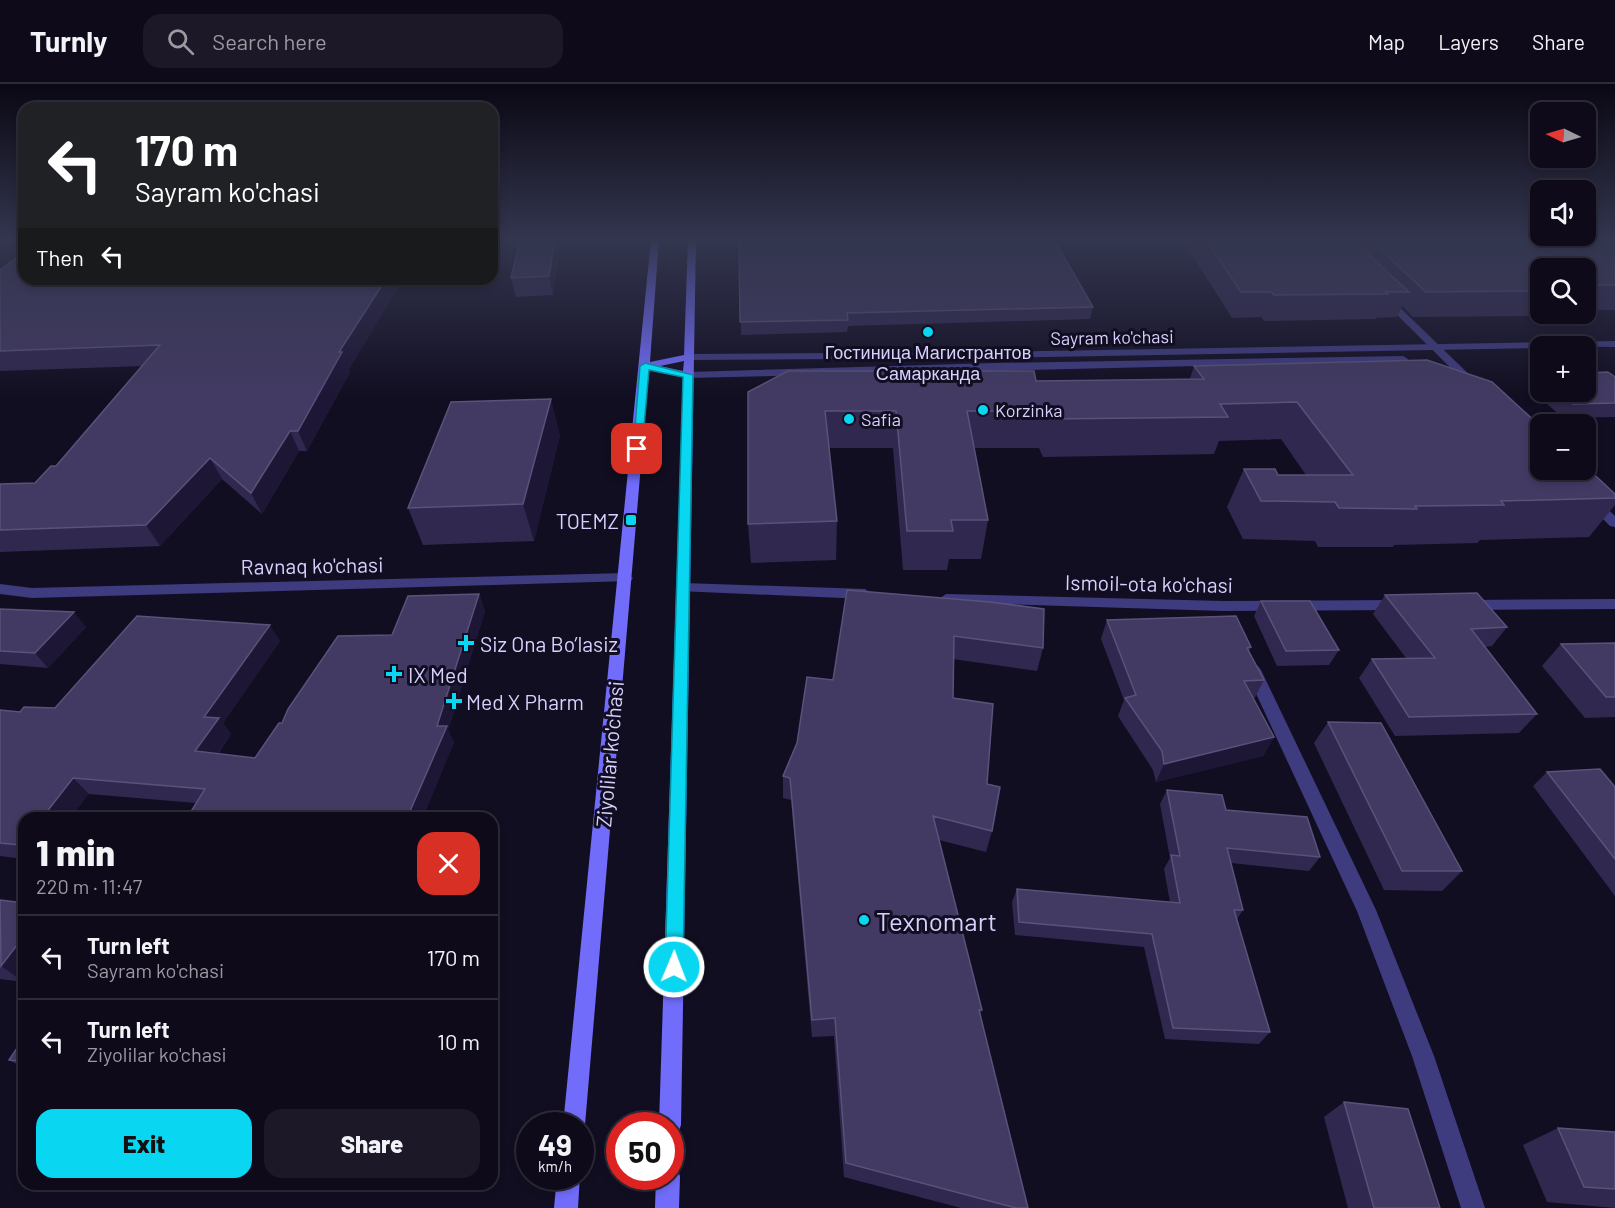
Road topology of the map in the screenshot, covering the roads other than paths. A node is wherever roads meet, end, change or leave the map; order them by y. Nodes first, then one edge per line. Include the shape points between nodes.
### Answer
1 (651, 291) edge
2 (691, 291) edge
3 (1378, 291) edge
4 (1615, 344) edge
5 (1436, 348) junction
6 (1596, 355) edge
7 (1615, 355) edge
8 (1530, 356) edge
9 (689, 357) junction
10 (1446, 358) junction
11 (645, 366) junction
12 (688, 375) junction
13 (1485, 396) edge
14 (1584, 493) edge
15 (1615, 523) edge
16 (626, 578) junction
17 (683, 588) junction
18 (0, 589) edge
19 (878, 595) edge
20 (933, 598) edge
21 (1615, 604) edge
22 (1408, 605) edge
23 (1455, 605) edge
24 (1223, 606) junction
25 (1233, 628) edge
26 (1244, 650) edge
27 (575, 1112) edge
28 (670, 1112) edge
29 (567, 1190) edge
30 (668, 1190) edge
31 (566, 1208) edge
32 (668, 1208) edge
33 (1473, 1208) edge

1 - 11 main road, Ziyolilar ko'chasi
2 - 9 main road
3 - 5 street
4 - 5 street, Sayram ko'chasi
5 - 9 street, Sayram ko'chasi
5 - 10 street
6 - 7 street
8 - 10 street, Sayram ko'chasi
9 - 11 main road, Sayram ko'chasi
9 - 12 main road
10 - 12 street, Sayram ko'chasi
10 - 13 street
11 - 12 main road, Sayram ko'chasi
11 - 16 main road, Ziyolilar ko'chasi
12 - 17 main road
14 - 15 street
16 - 18 street, Ravnaq ko'chasi via 44,593
16 - 27 main road, Ziyolilar ko'chasi
17 - 19 street
17 - 28 main road
20 - 24 street, Ismoil-ota ko'chasi
21 - 23 street
22 - 24 street, Ismoil-ota ko'chasi
24 - 25 street
26 - 33 street via 1366,910 1423,1056
29 - 31 main road
30 - 32 main road

